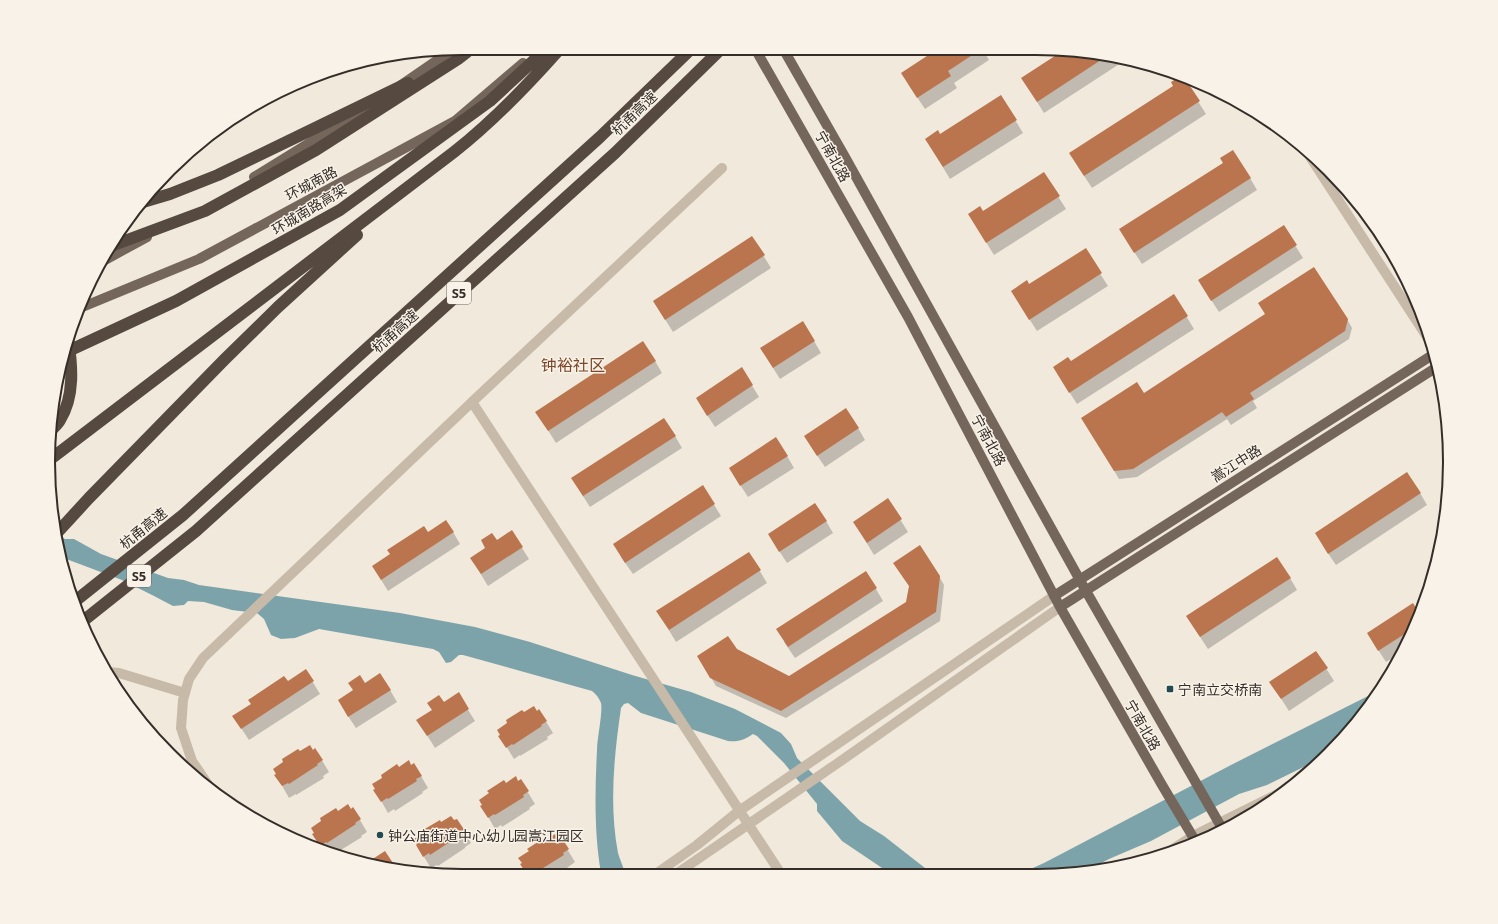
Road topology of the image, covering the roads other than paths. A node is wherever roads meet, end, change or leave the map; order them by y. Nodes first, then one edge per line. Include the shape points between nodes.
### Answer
1 (456, 55) edge
2 (456, 55) edge
3 (456, 55) edge
4 (532, 55) edge
5 (540, 55) edge
6 (554, 55) edge
7 (685, 55) edge
8 (715, 55) edge
9 (759, 55) edge
10 (787, 55) edge
11 (722, 168) dead end
12 (1317, 168) edge
13 (415, 182) junction
14 (152, 199) edge
15 (120, 243) edge
16 (110, 257) edge
17 (86, 305) edge
18 (1419, 325) edge
19 (71, 350) edge
20 (70, 355) edge
21 (1429, 357) edge
22 (1432, 370) edge
23 (472, 402) junction
24 (57, 424) edge
25 (55, 455) edge
26 (61, 529) edge
27 (1079, 579) junction
28 (1086, 591) junction
29 (1054, 596) junction
30 (79, 598) edge
31 (1060, 607) junction
32 (86, 618) edge
33 (114, 673) edge
34 (185, 693) junction
35 (200, 773) edge
36 (739, 811) junction
37 (1243, 812) edge
38 (748, 824) junction
39 (1220, 824) edge
40 (1193, 836) edge
41 (664, 869) edge
42 (683, 869) edge
43 (778, 869) edge

1 - 14 highway via 218,175
2 - 15 highway via 316,150 205,211
3 - 16 main road via 265,171
4 - 17 main road, 环城南路 via 455,121 198,259
5 - 19 highway, 环城南路高架 via 490,101 340,210 176,301
6 - 13 highway via 485,127
7 - 30 highway, 杭甬高速 / S5 via 600,138 183,515
8 - 32 highway, 杭甬高速 / S5 via 615,153 196,531
9 - 29 main road, 宁南北路 via 908,317
10 - 27 main road, 宁南北路
11 - 23 street
12 - 18 street
13 - 25 highway
13 - 26 highway via 278,307
20 - 24 highway via 72,380 69,400
21 - 27 main road, 嵩江中路
22 - 28 main road, 嵩江中路
23 - 34 street via 203,658 189,680
23 - 36 street
27 - 28 main road, 宁南北路
27 - 29 main road, 嵩江中路
28 - 31 main road, 嵩江中路
28 - 39 main road, 宁南北路
29 - 31 main road, 宁南北路
29 - 36 street
31 - 38 street
31 - 40 main road, 宁南北路
33 - 34 street
34 - 35 street via 181,728 192,760
36 - 38 street
36 - 41 street
37 - 39 street
38 - 42 street
38 - 43 street
39 - 40 street

